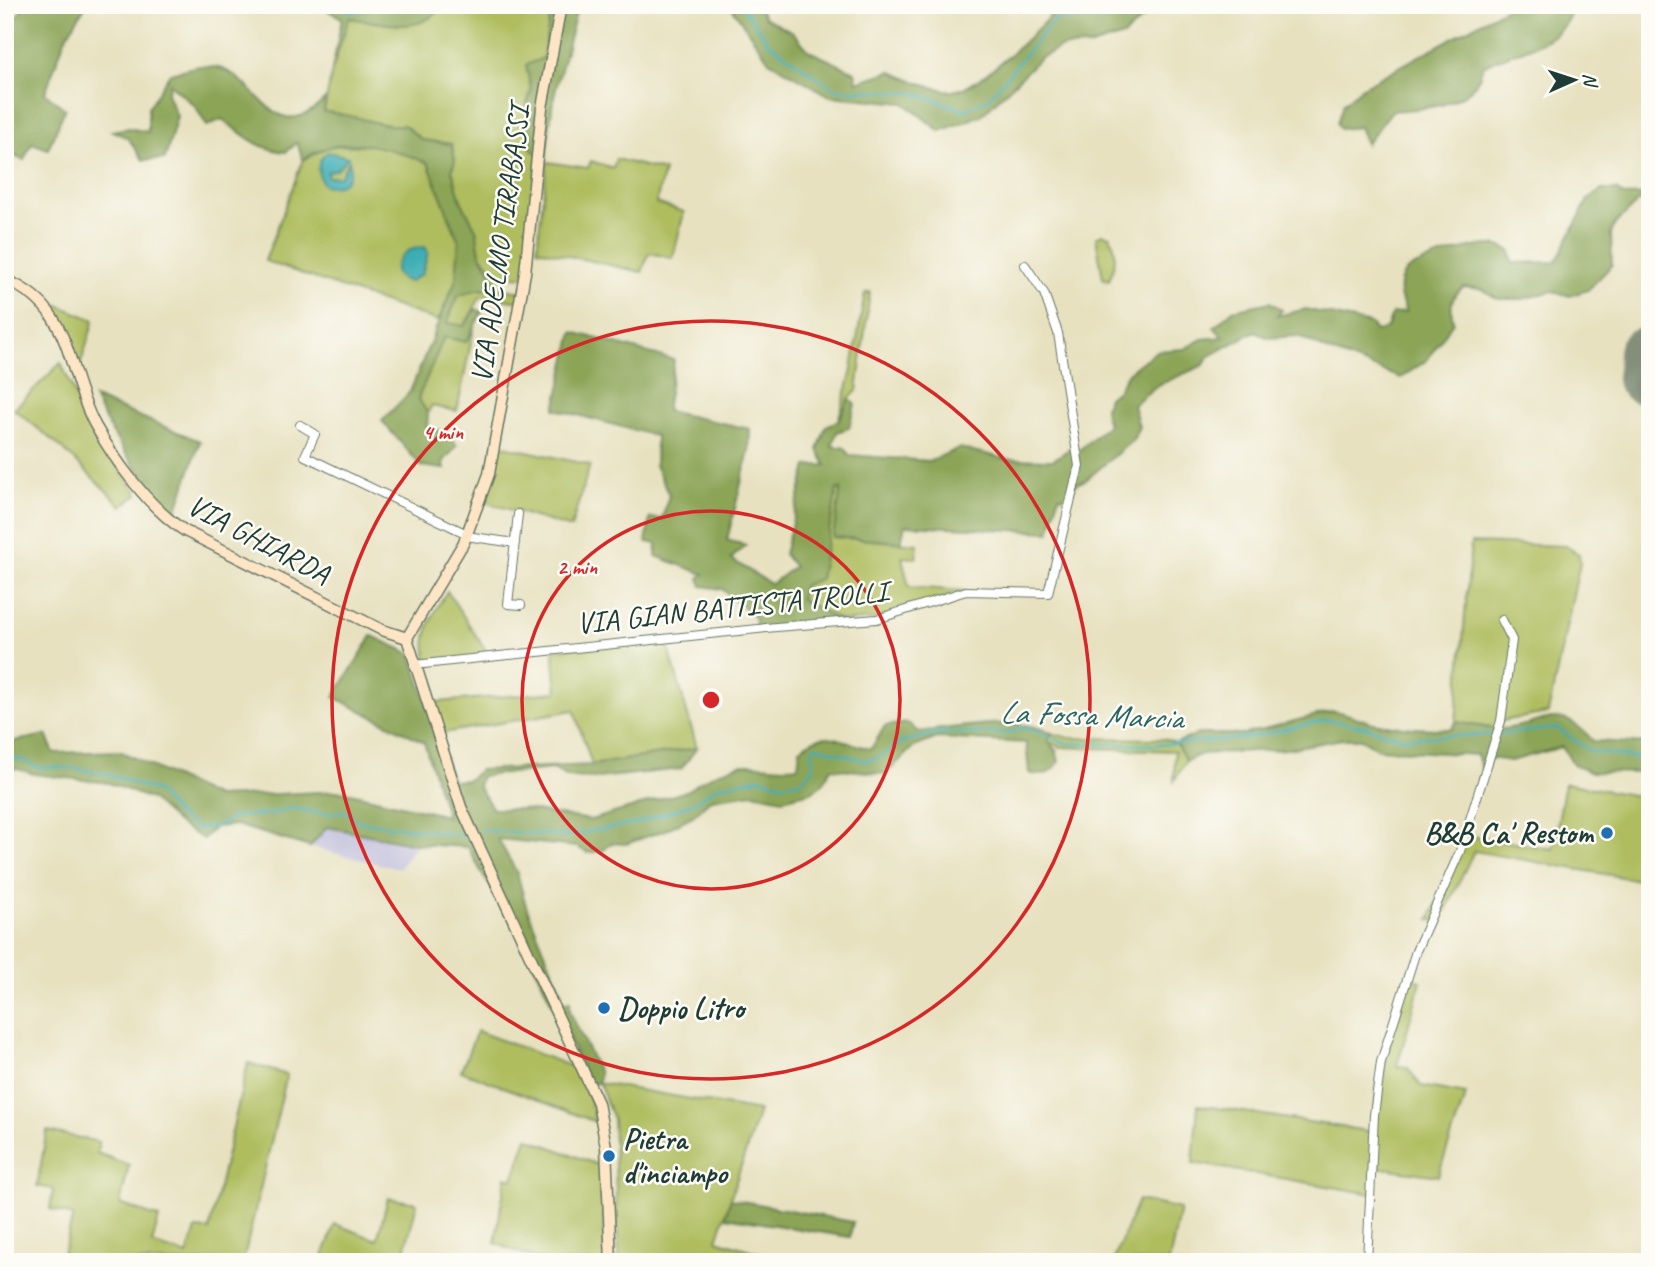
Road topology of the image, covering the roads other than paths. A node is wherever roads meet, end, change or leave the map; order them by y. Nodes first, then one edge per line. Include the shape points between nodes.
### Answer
1 (561, 5) edge
2 (1025, 265) dead end
3 (5, 280) edge
4 (300, 425) dead end
5 (517, 514) dead end
6 (467, 535) junction
7 (514, 543) junction
8 (521, 605) dead end
9 (1502, 620) dead end
10 (407, 638) junction
11 (414, 665) junction
12 (5, 1255) edge
13 (27, 1262) edge
14 (611, 1262) edge
15 (1367, 1262) edge

1 - 6 street, VIA ADELMO TIRABASSI via 542,108 531,235 504,396 489,474
2 - 11 street, VIA GIAN BATTISTA TROLLI via 1044,293 1058,333 1079,466 1048,593 966,591 877,619
3 - 10 street, VIA GHIARDA via 33,293 51,313 95,425 165,518 367,623
4 - 6 street via 315,434 305,456
5 - 7 street
6 - 7 street
6 - 10 street, VIA ADELMO TIRABASSI
7 - 8 street via 508,604
9 - 15 street via 1512,640 1501,721 1464,842 1416,951 1381,1062
10 - 11 street
11 - 14 street via 461,807 598,1102 605,1136
12 - 13 street

